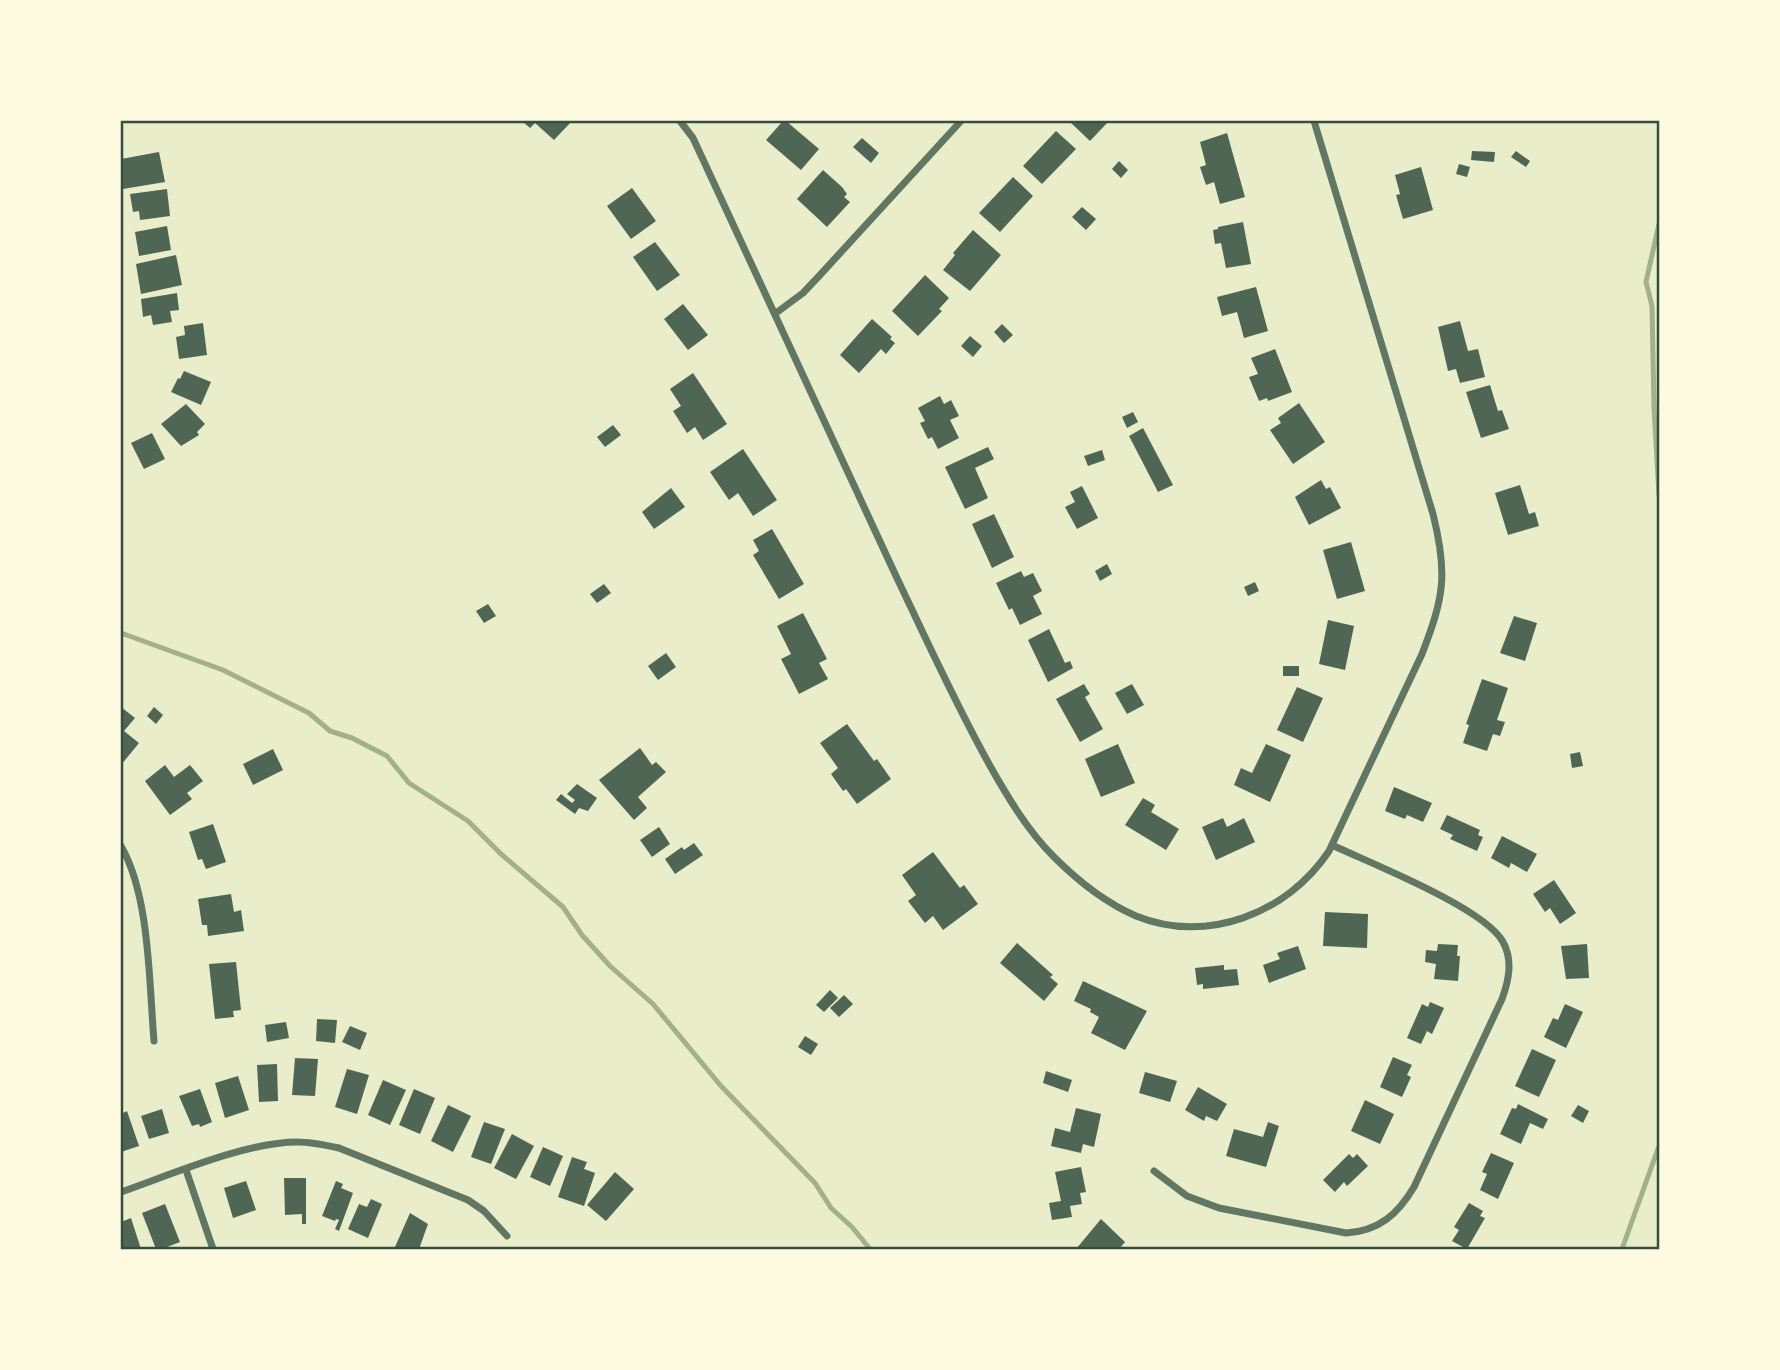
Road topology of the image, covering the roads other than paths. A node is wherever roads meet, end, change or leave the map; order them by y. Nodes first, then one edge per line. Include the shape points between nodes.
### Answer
1 (680, 121) edge
2 (961, 121) edge
3 (1314, 121) edge
4 (776, 313) junction
5 (1332, 845) junction
6 (121, 846) edge
7 (153, 1041) dead end
8 (186, 1170) junction
9 (1154, 1171) dead end
10 (121, 1192) edge
11 (507, 1236) dead end
12 (213, 1249) edge

1 - 4 street via 693,138
2 - 4 street via 803,293
3 - 5 street via 1433,514 1443,568 1435,621 1422,654
4 - 5 street via 958,709 1009,800 1054,857 1108,901 1137,916 1170,926 1214,927 1269,907 1301,885
5 - 9 street via 1483,919 1507,951 1510,971 1502,999 1414,1187 1392,1217 1346,1233 1219,1208 1187,1196
6 - 7 street via 142,915
8 - 10 street
8 - 11 street via 271,1144 318,1144 468,1200
8 - 12 street

